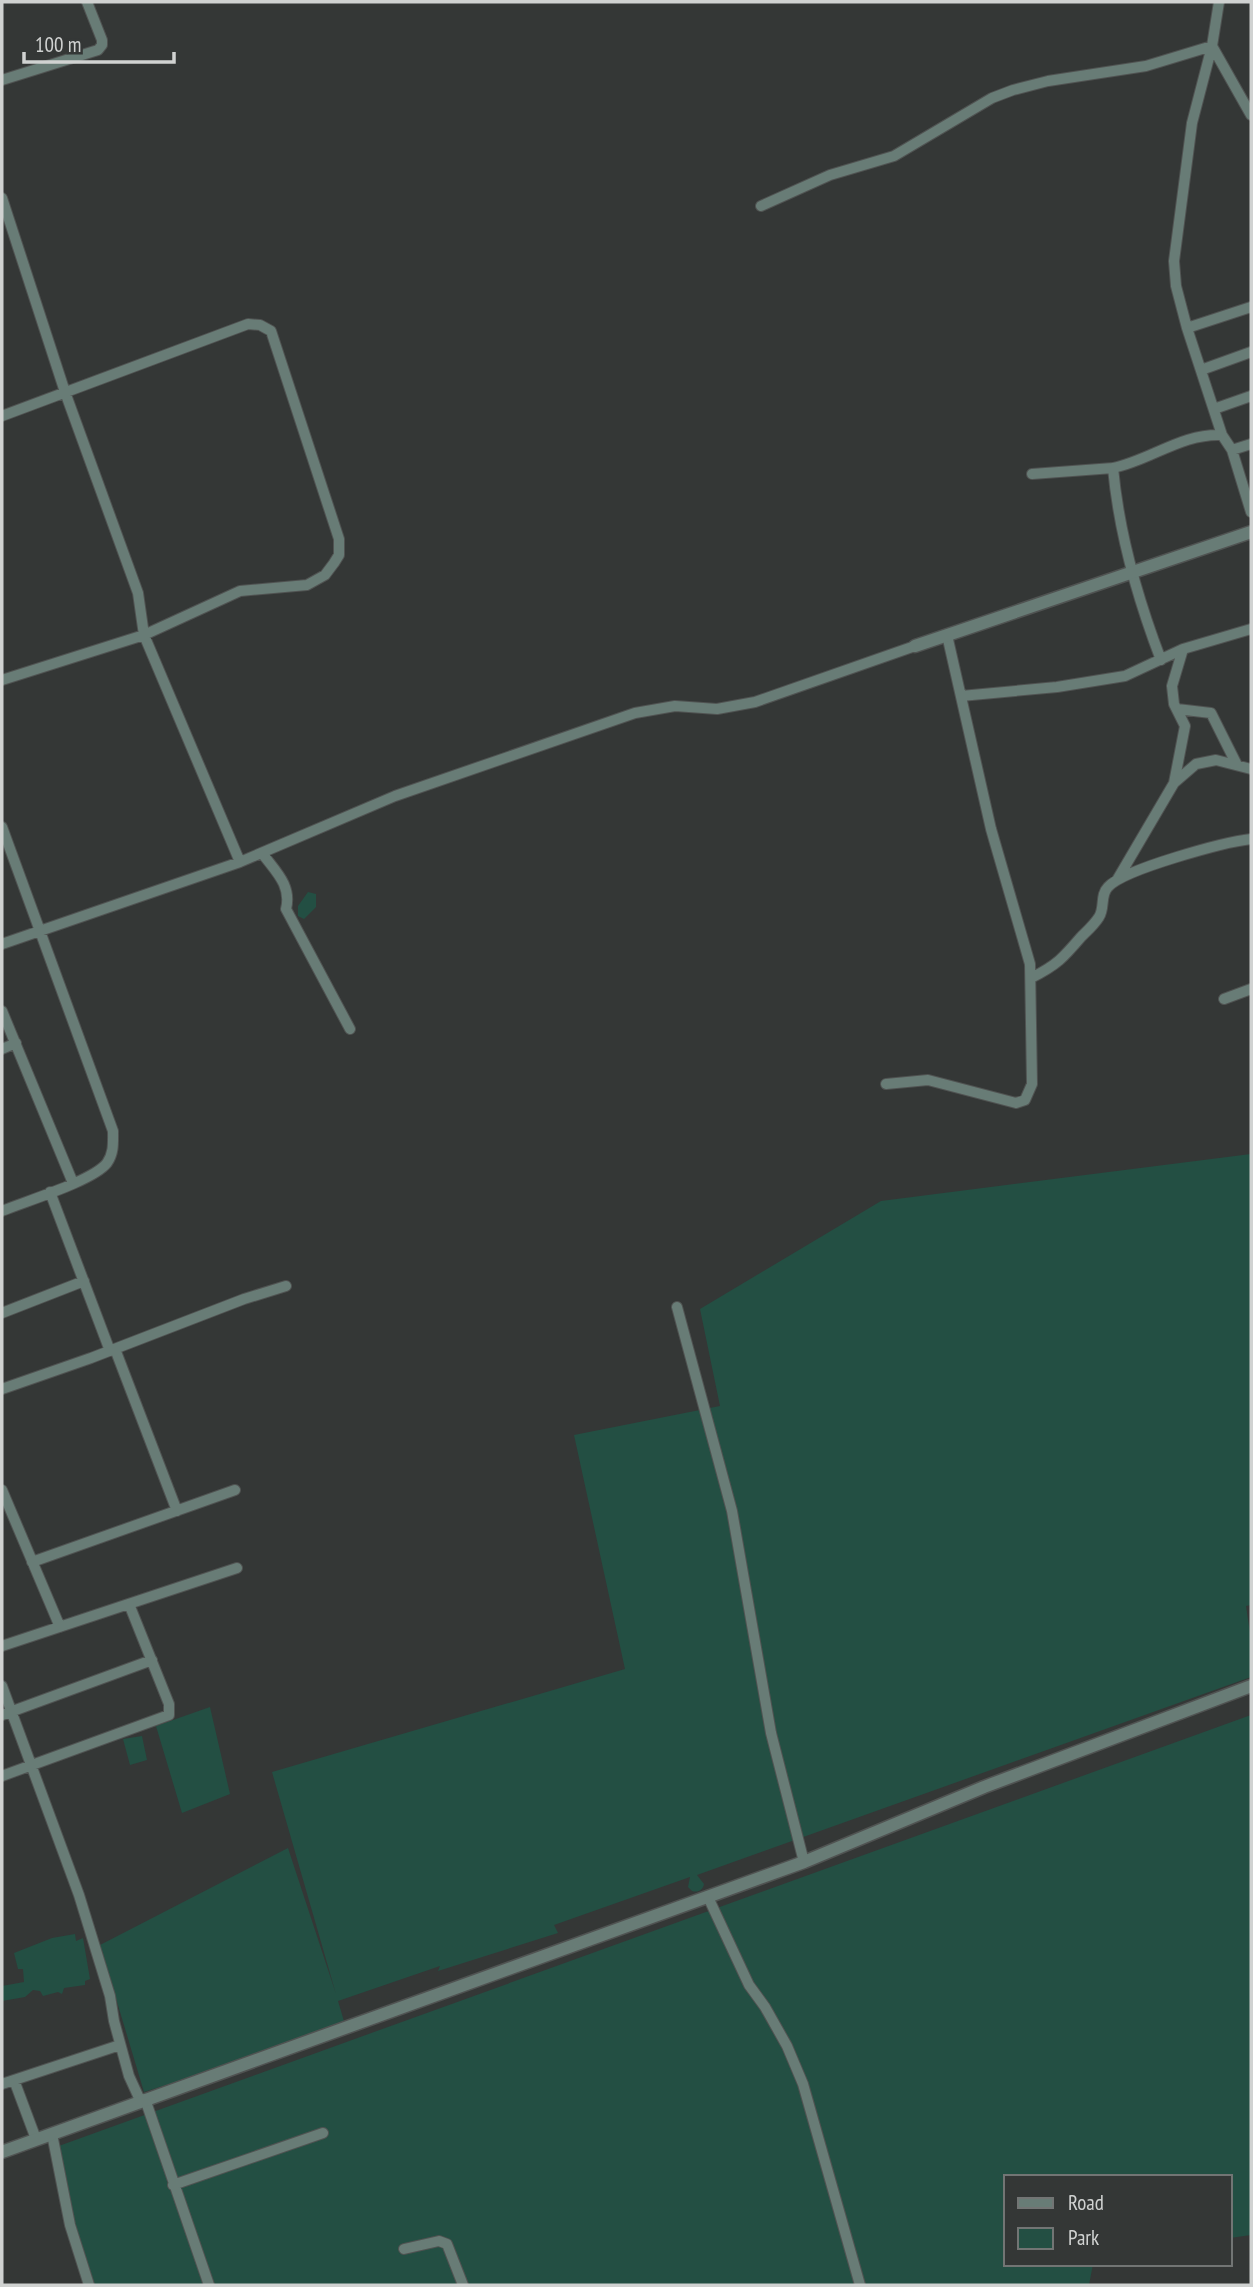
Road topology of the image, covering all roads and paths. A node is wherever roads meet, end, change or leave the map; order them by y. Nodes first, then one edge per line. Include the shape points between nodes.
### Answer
1 (87, 2) edge
2 (1219, 2) edge
3 (1212, 46) junction
4 (2, 80) edge
5 (1251, 115) edge
6 (2, 198) edge
7 (761, 206) dead end
8 (1251, 307) edge
9 (1187, 328) junction
10 (1251, 352) edge
11 (1201, 370) junction
12 (65, 392) junction
13 (1251, 396) edge
14 (1214, 409) junction
15 (2, 416) edge
16 (1222, 435) junction
17 (1251, 444) edge
18 (1232, 450) junction
19 (1113, 468) junction
20 (1032, 474) dead end
21 (1251, 512) edge
22 (1251, 532) edge
23 (1132, 573) junction
24 (1251, 629) edge
25 (144, 635) junction
26 (947, 635) junction
27 (915, 646) joint
28 (1183, 649) junction
29 (1161, 660) junction
30 (2, 680) edge
31 (961, 696) junction
32 (1177, 709) junction
33 (1237, 765) junction
34 (1251, 769) edge
35 (1174, 783) junction
36 (2, 827) edge
37 (1251, 839) edge
38 (261, 853) junction
39 (240, 862) junction
40 (1117, 880) junction
41 (39, 932) junction
42 (2, 944) edge
43 (1031, 978) junction
44 (1251, 989) edge
45 (1224, 999) dead end
46 (2, 1011) edge
47 (350, 1029) dead end
48 (16, 1043) junction
49 (2, 1049) edge
50 (886, 1084) dead end
51 (73, 1183) junction
52 (50, 1192) junction
53 (2, 1211) edge
54 (84, 1281) junction
55 (286, 1286) dead end
56 (677, 1307) dead end
57 (2, 1313) edge
58 (113, 1350) junction
59 (2, 1389) edge
60 (2, 1490) edge
61 (235, 1490) dead end
62 (177, 1511) junction
63 (32, 1562) junction
64 (237, 1568) dead end
65 (130, 1604) junction
66 (60, 1627) junction
67 (2, 1646) edge
68 (152, 1660) junction
69 (2, 1686) edge
70 (1251, 1686) edge
71 (7, 1713) edge
72 (32, 1764) junction
73 (2, 1776) edge
74 (804, 1862) junction
75 (708, 1897) junction
76 (120, 2045) junction
77 (14, 2080) junction
78 (2, 2084) edge
79 (142, 2099) junction
80 (323, 2133) dead end
81 (52, 2134) junction
82 (36, 2140) junction
83 (2, 2152) edge
84 (173, 2185) junction
85 (404, 2249) dead end
86 (89, 2285) edge
87 (209, 2285) edge
88 (463, 2285) edge
89 (860, 2285) edge

1 - 4 street via 102,40 98,50
2 - 3 street
3 - 5 street
3 - 7 street via 1146,66 1048,81 992,97 894,156 830,175
3 - 9 street via 1192,123 1174,261
6 - 12 street
8 - 9 street
9 - 11 street
10 - 11 street
11 - 14 street
12 - 15 street
12 - 25 street via 138,593
12 - 25 street via 248,324 260,325 271,331 339,538 340,555 325,575 307,585 240,591
13 - 14 street
14 - 16 street
16 - 18 street
16 - 19 street via 1180,442
17 - 18 street
18 - 21 street
19 - 20 street
19 - 23 street
22 - 23 street
23 - 26 street
23 - 29 street
24 - 28 street
25 - 30 street
25 - 39 street
26 - 27 street
26 - 31 street
27 - 38 street via 755,702 717,709 675,706 635,713 395,796
28 - 29 street
28 - 32 street via 1172,685
29 - 31 street via 1105,680
31 - 43 street
32 - 33 street via 1211,713
32 - 35 street via 1185,726
33 - 34 street
33 - 35 street via 1216,760 1196,764
35 - 40 street
36 - 41 street
37 - 40 street via 1227,842
38 - 39 street
38 - 47 street via 286,887 286,909
39 - 41 street
40 - 43 street via 1104,892 1101,915 1064,958
41 - 42 street
41 - 51 street via 113,1131 113,1149 106,1164
43 - 50 street via 1032,1084 1026,1100 1016,1102 928,1080
44 - 45 street
46 - 48 street
48 - 49 street
48 - 51 street
51 - 52 street
52 - 53 street
52 - 54 street
54 - 57 street
54 - 58 street
55 - 58 street
56 - 74 street via 732,1511 771,1733
58 - 59 street
58 - 62 street
60 - 63 street
61 - 62 street
62 - 63 street
63 - 66 street
64 - 65 street
65 - 66 street
65 - 68 street
66 - 67 street
68 - 71 street
68 - 72 street via 169,1704 165,1718
69 - 71 street
70 - 74 street via 984,1787
71 - 72 street
72 - 73 street
72 - 76 street via 79,1895
74 - 75 street
75 - 79 street
75 - 89 street via 803,2084
76 - 77 street
76 - 79 street
77 - 78 street
77 - 82 street
79 - 81 street
79 - 84 street
80 - 84 street
81 - 82 street
81 - 86 street via 70,2225
82 - 83 street
84 - 87 street
85 - 88 street via 439,2241 447,2244

